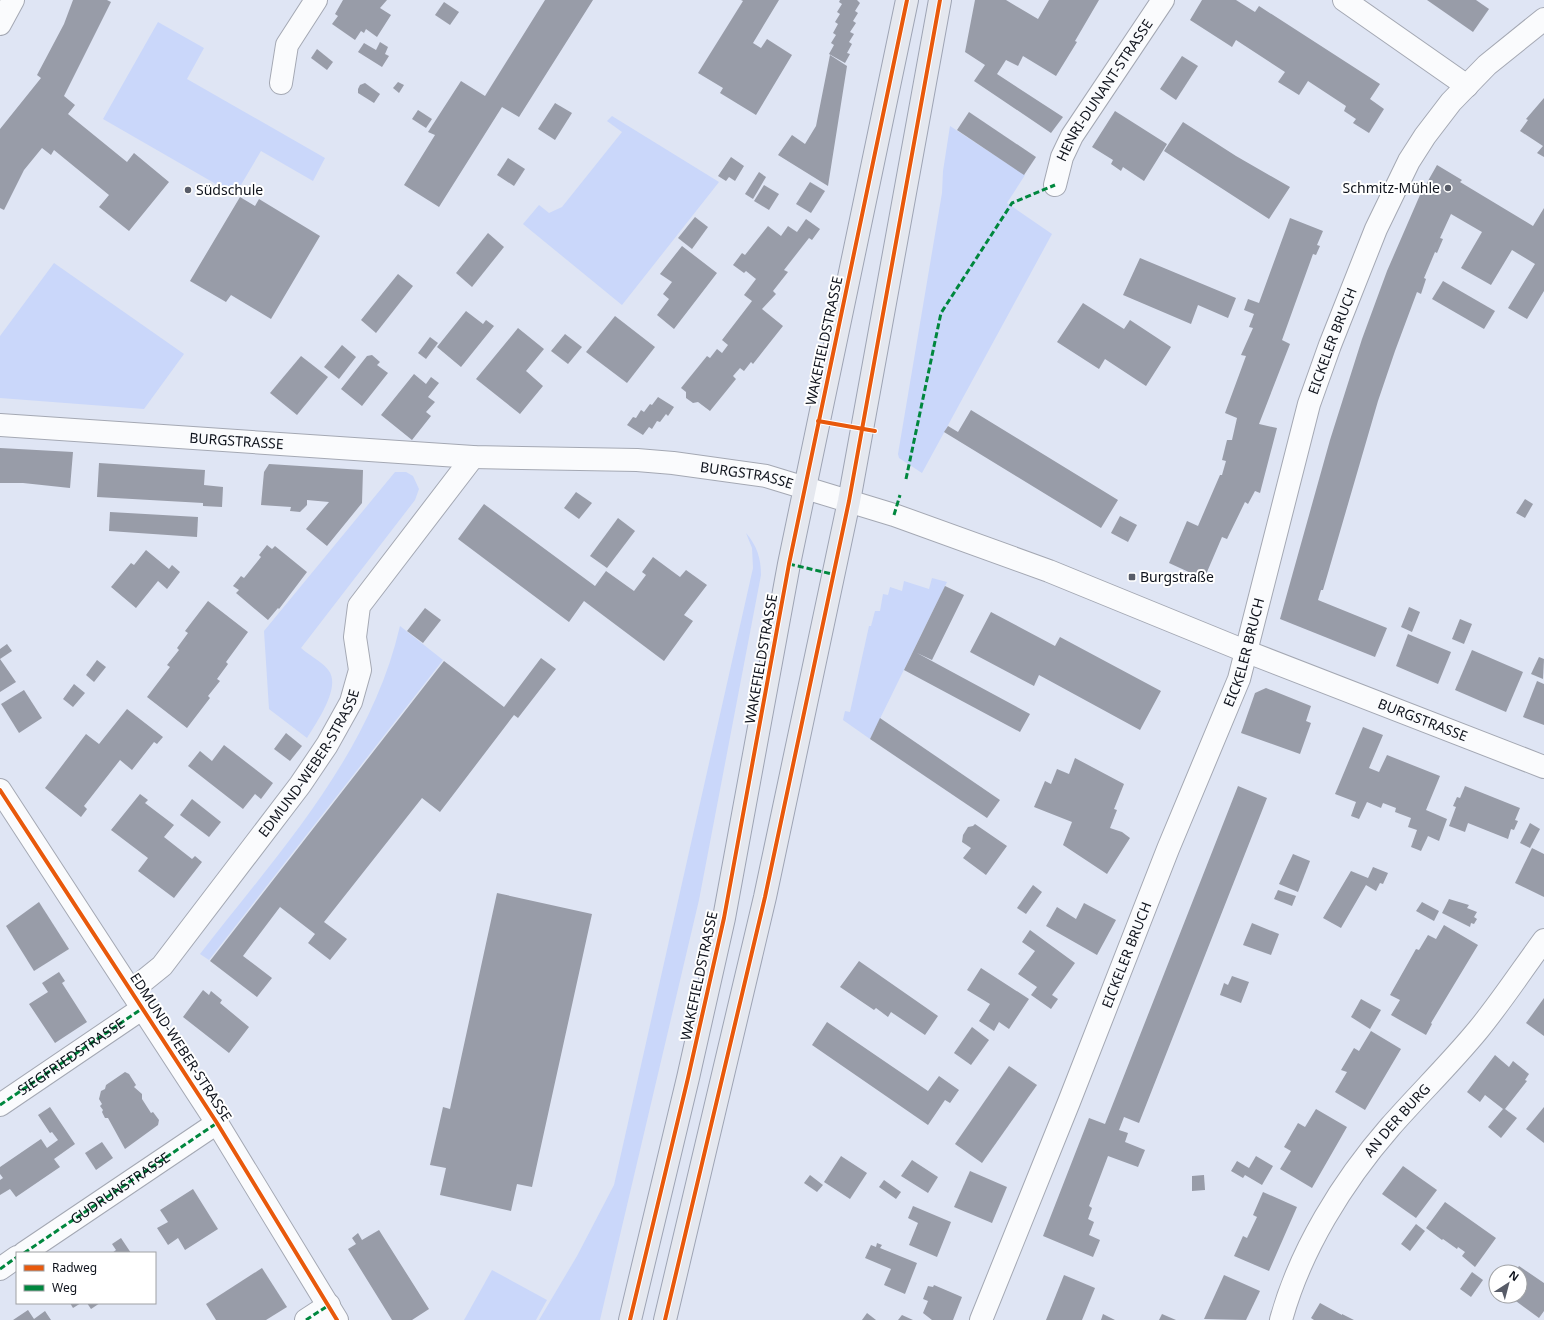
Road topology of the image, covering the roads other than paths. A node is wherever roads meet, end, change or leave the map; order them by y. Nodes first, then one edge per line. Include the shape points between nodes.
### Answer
1 (13, 0) edge
2 (316, 0) edge
3 (907, 0) edge
4 (940, 0) edge
5 (1163, 0) edge
6 (1344, 0) edge
7 (1544, 19) edge
8 (0, 24) edge
9 (281, 83) dead end
10 (1467, 86) junction
11 (1055, 185) dead end
12 (0, 425) edge
13 (473, 457) junction
14 (805, 488) junction
15 (849, 501) junction
16 (1245, 651) junction
17 (1544, 767) edge
18 (0, 790) edge
19 (1544, 940) edge
20 (137, 1000) junction
21 (0, 1106) edge
22 (217, 1123) junction
23 (25, 1252) edge
24 (16, 1258) edge
25 (0, 1269) edge
26 (333, 1312) edge
27 (306, 1320) edge
28 (630, 1320) edge
29 (665, 1320) edge
30 (981, 1320) edge
31 (1281, 1320) edge

1 - 8 street
2 - 9 street via 287,45
3 - 14 main road, WAKEFIELDSTRASSE
4 - 15 main road
5 - 11 street, HENRI-DUNANT-STRASSE via 1072,136 1062,157
6 - 10 street
7 - 10 street, EICKELER BRUCH via 1487,65
10 - 16 street, EICKELER BRUCH via 1450,102 1406,167 1376,230 1333,338 1299,437
12 - 13 street, BURGSTRASSE
13 - 14 street, BURGSTRASSE via 673,463 750,473
13 - 20 street, EDMUND-WEBER-STRASSE via 359,606 355,637 360,670 351,702 327,745 300,785
14 - 15 street, BURGSTRASSE
14 - 28 main road, WAKEFIELDSTRASSE via 724,918
15 - 16 street, BURGSTRASSE via 1049,572
15 - 29 main road via 765,897
16 - 17 street, BURGSTRASSE
16 - 30 street, EICKELER BRUCH via 1238,678
18 - 20 street, EDMUND-WEBER-STRASSE
19 - 31 street, AN DER BURG via 1478,1030 1390,1127 1325,1216 1300,1266
20 - 21 street, SIEGFRIEDSTRASSE
20 - 22 street, EDMUND-WEBER-STRASSE
22 - 23 street, GUDRUNSTRASSE
22 - 26 street, EDMUND-WEBER-STRASSE
24 - 25 street
26 - 27 street

